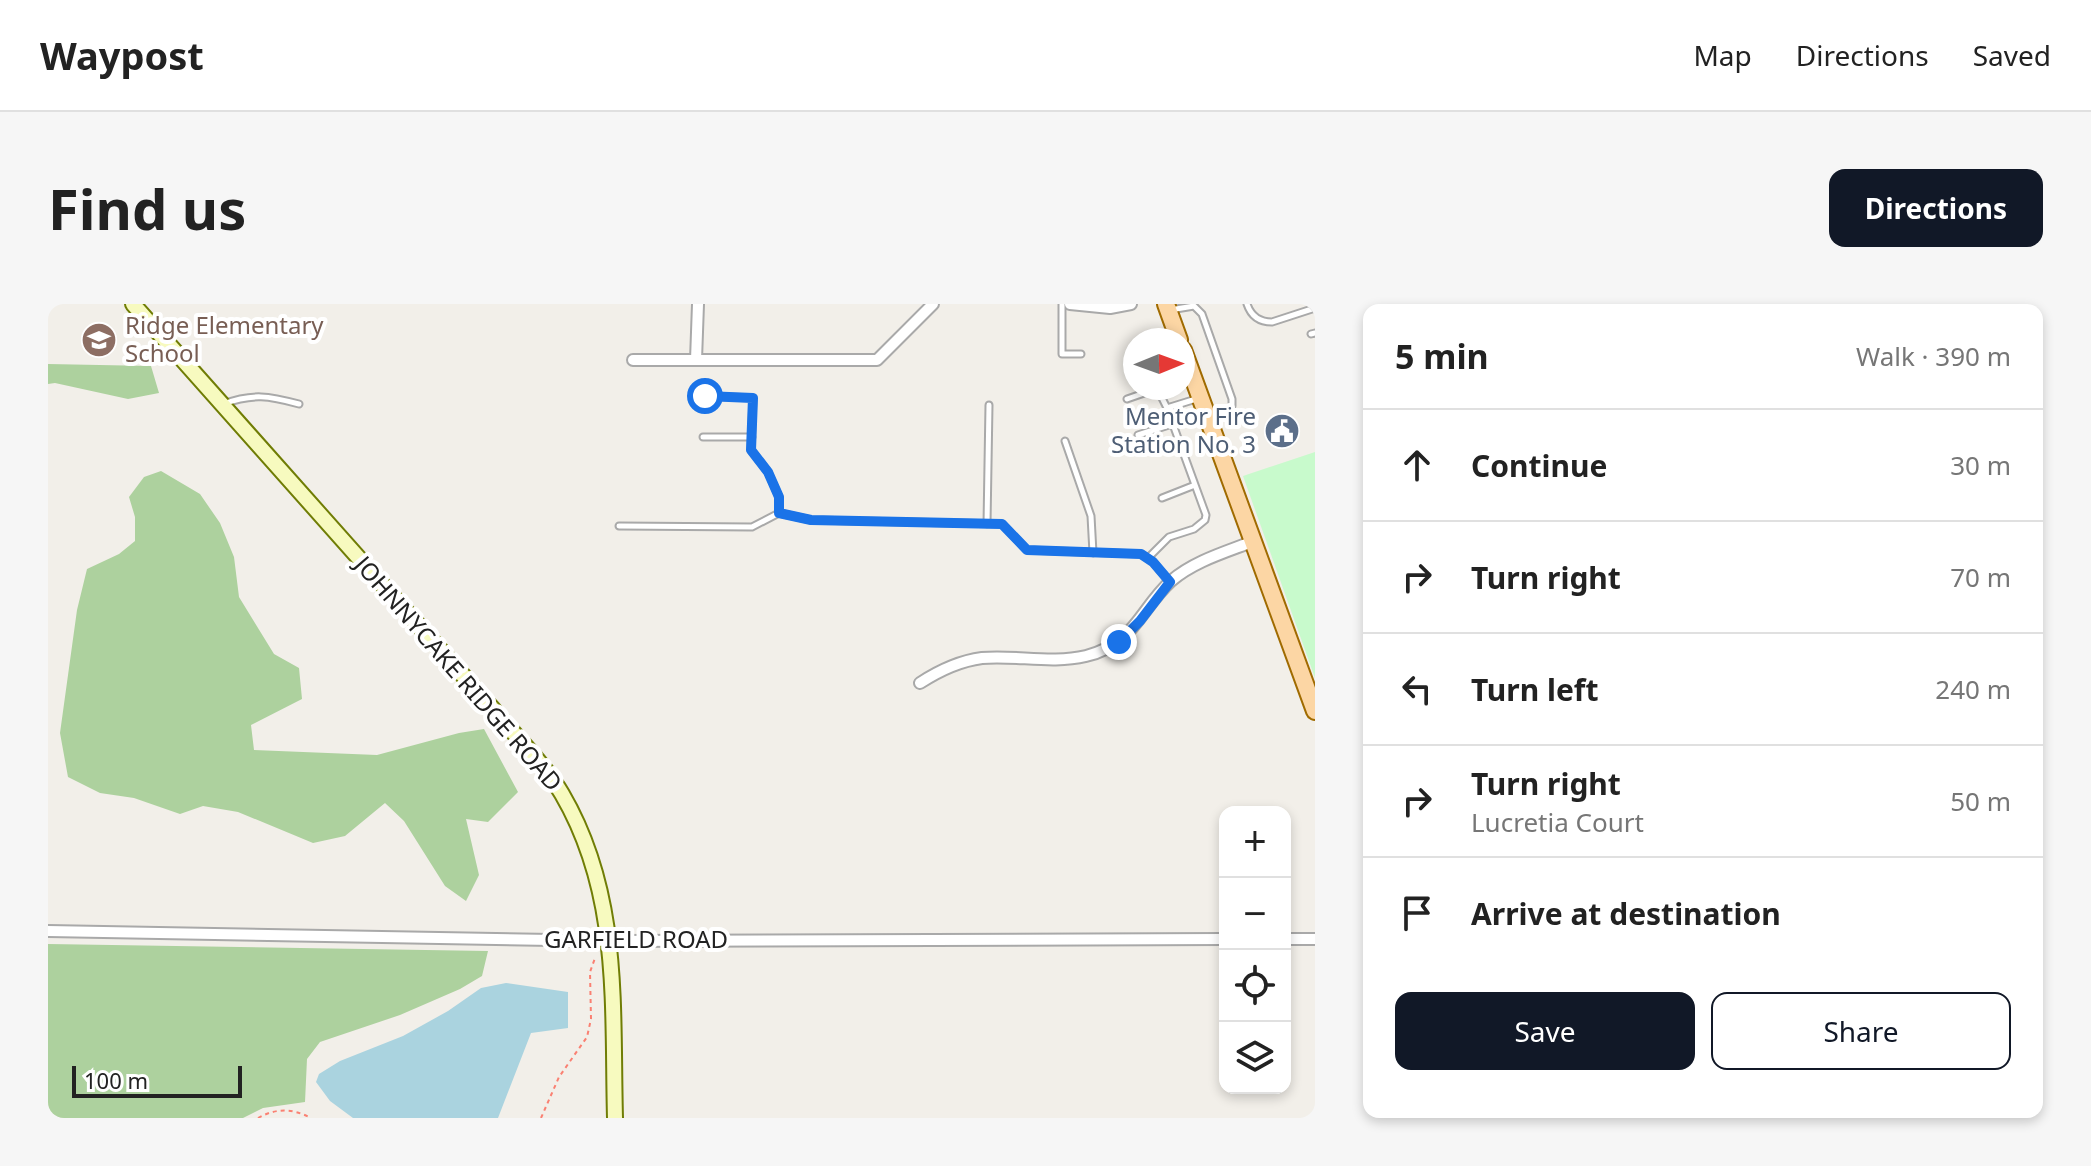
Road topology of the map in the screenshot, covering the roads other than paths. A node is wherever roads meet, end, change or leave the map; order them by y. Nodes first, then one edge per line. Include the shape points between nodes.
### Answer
1 (133, 304) edge
2 (698, 304) edge
3 (933, 304) edge
4 (1062, 304) edge
5 (1070, 304) edge
6 (1131, 304) edge
7 (1247, 304) edge
8 (1198, 305) edge
9 (1167, 307) edge
10 (1315, 308) edge
11 (1175, 328) edge
12 (1081, 354) dead end
13 (633, 360) dead end
14 (696, 360) junction
15 (1195, 383) edge
16 (705, 396) dead end
17 (1200, 397) junction
18 (1163, 400) edge
19 (299, 404) dead end
20 (222, 405) junction
21 (989, 405) dead end
22 (1167, 408) junction
23 (1208, 418) junction
24 (1172, 424) junction
25 (1138, 435) dead end
26 (703, 437) dead end
27 (752, 437) junction
28 (1065, 441) dead end
29 (1195, 485) junction
30 (1162, 498) dead end
31 (779, 513) junction
32 (987, 524) junction
33 (619, 526) dead end
34 (1254, 541) junction
35 (1093, 553) junction
36 (1148, 558) junction
37 (1170, 582) junction
38 (920, 683) dead end
39 (1315, 711) edge
40 (48, 931) edge
41 (1219, 939) edge
42 (1291, 939) edge
43 (1315, 939) edge
44 (611, 948) junction
45 (615, 1118) edge

1 - 20 main road, JOHNNYCAKE RIDGE ROAD
2 - 14 street
3 - 14 street via 877,360
4 - 12 lane via 1062,354
5 - 6 street
7 - 10 lane via 1264,322
8 - 9 lane
8 - 23 lane via 1232,399 1227,411
9 - 11 main road
13 - 14 street
15 - 17 main road
16 - 27 lane via 753,398
17 - 22 lane
17 - 23 main road
18 - 22 lane
19 - 20 lane via 247,396
20 - 44 main road, JOHNNYCAKE RIDGE ROAD via 562,794 604,903
21 - 32 lane
22 - 24 lane
23 - 34 main road
24 - 25 lane
24 - 29 lane
26 - 27 lane
27 - 31 lane via 751,450 779,497
28 - 35 lane via 1091,516
29 - 30 lane
29 - 36 lane via 1204,523 1169,537
31 - 32 lane via 811,520
31 - 33 lane via 752,527
32 - 35 lane via 1002,524 1027,550
34 - 37 street
34 - 39 main road
35 - 36 lane
36 - 37 lane
37 - 38 street via 1119,642 1087,656 983,658 943,668
40 - 44 street, GARFIELD ROAD
41 - 44 street, GARFIELD ROAD
42 - 43 street
44 - 45 main road, JOHNNYCAKE RIDGE ROAD

